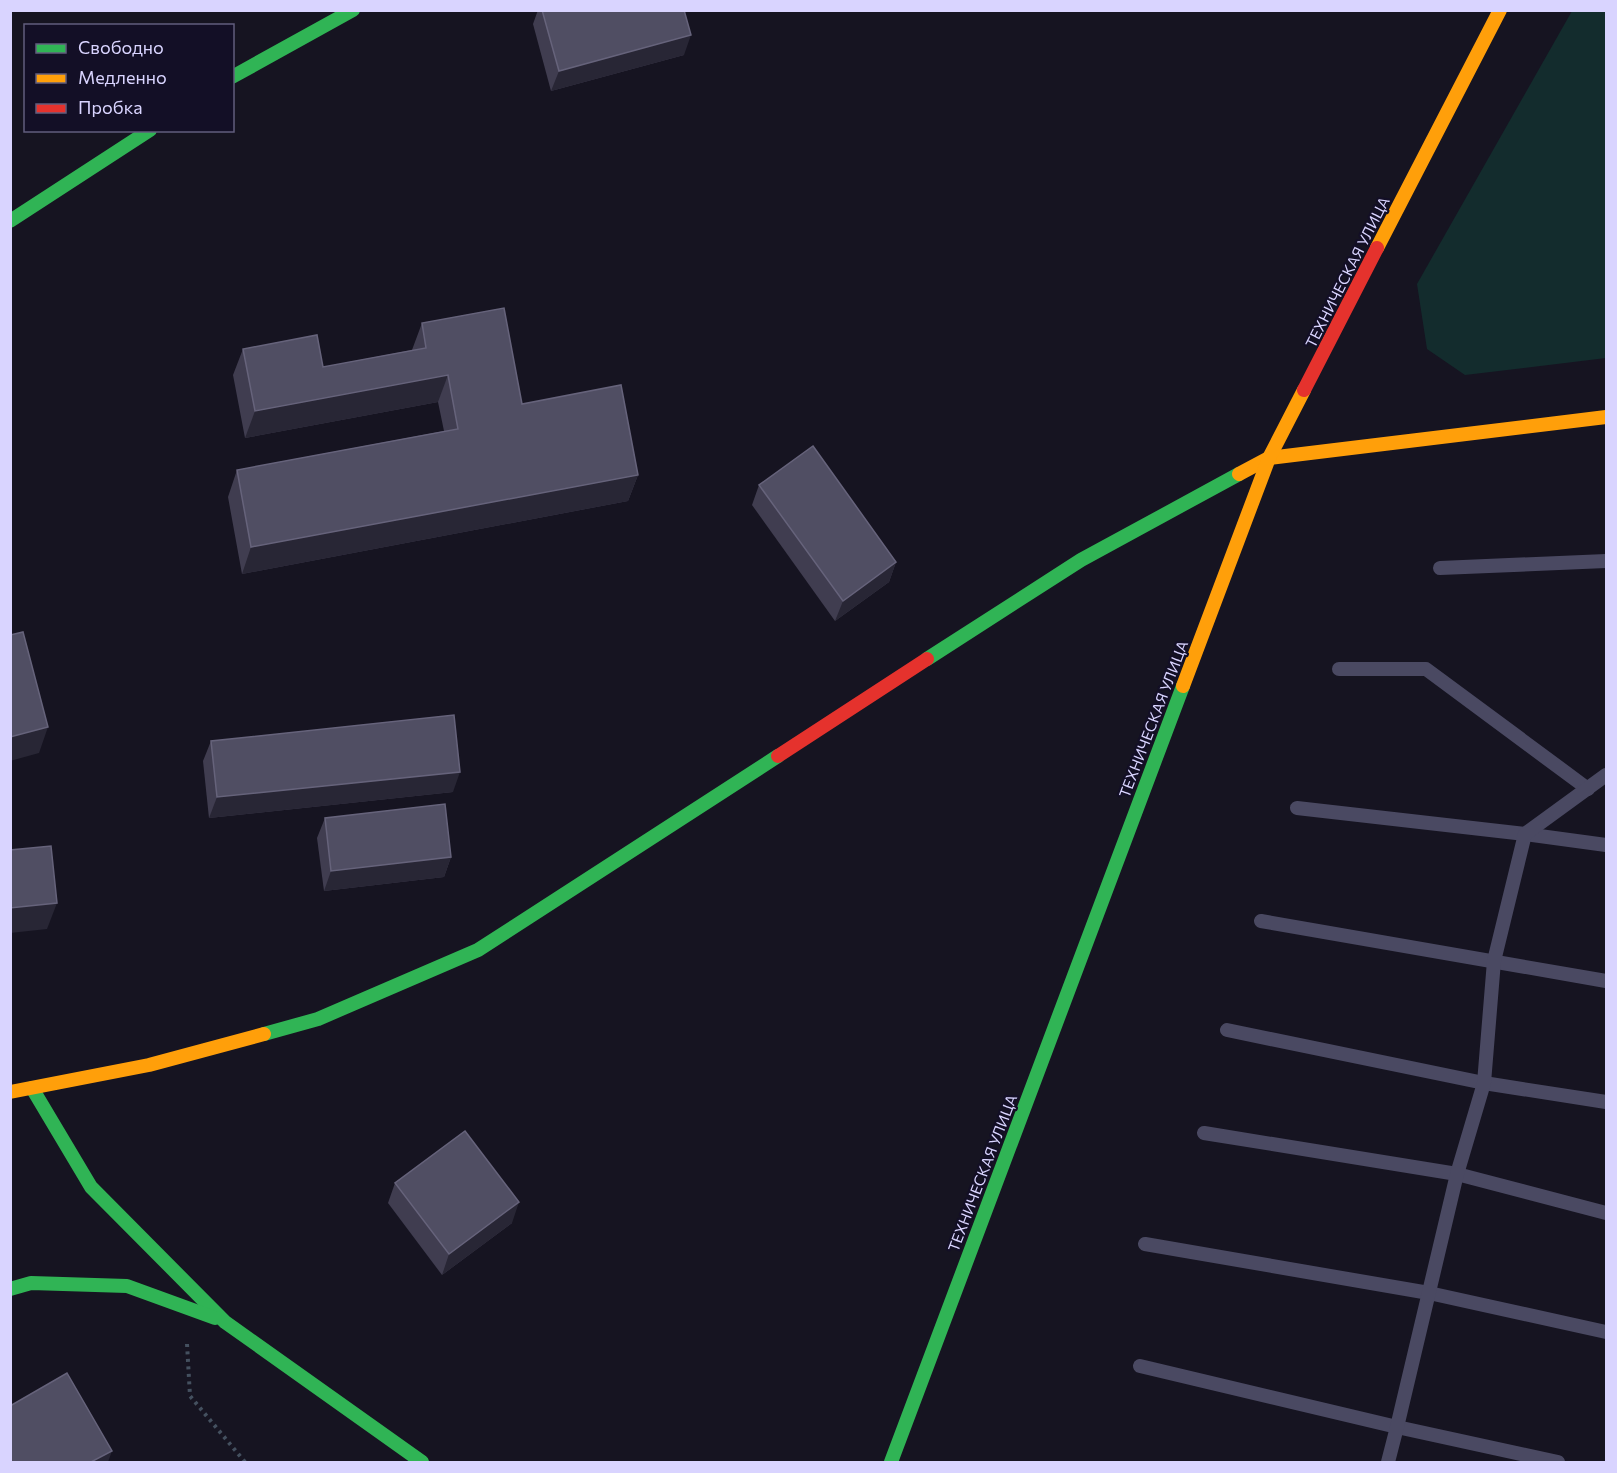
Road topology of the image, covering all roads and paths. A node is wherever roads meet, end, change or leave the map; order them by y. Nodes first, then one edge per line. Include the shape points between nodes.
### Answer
1 (353, 10) edge
2 (1500, 10) edge
3 (234, 76) edge
4 (147, 132) edge
5 (10, 221) edge
6 (1606, 417) edge
7 (1269, 458) junction
8 (1606, 561) edge
9 (1440, 568) dead end
10 (1339, 669) dead end
11 (1606, 775) edge
12 (1588, 789) junction
13 (1297, 808) dead end
14 (1526, 834) junction
15 (1606, 846) edge
16 (1261, 921) dead end
17 (1494, 961) junction
18 (1606, 981) edge
19 (1227, 1030) dead end
20 (1484, 1083) junction
21 (32, 1088) junction
22 (10, 1092) edge
23 (1606, 1102) edge
24 (1204, 1133) dead end
25 (1458, 1174) junction
26 (1606, 1213) edge
27 (1145, 1244) dead end
28 (10, 1289) edge
29 (1429, 1293) junction
30 (184, 1307) junction
31 (225, 1322) junction
32 (1606, 1332) edge
33 (1140, 1366) dead end
34 (1397, 1427) junction
35 (245, 1462) edge
36 (422, 1462) edge
37 (891, 1462) edge
38 (1388, 1462) edge
39 (1557, 1462) edge

1 - 3 street
2 - 7 street, ТЕХНИЧЕСКАЯ УЛИЦА
4 - 5 street
6 - 7 street
7 - 21 street via 1081,560 478,950 318,1019 149,1065
7 - 37 street, ТЕХНИЧЕСКАЯ УЛИЦА
8 - 9 lane
10 - 12 lane via 1426,669
11 - 12 lane
12 - 14 lane
13 - 14 lane
14 - 15 lane
14 - 17 lane
16 - 17 lane
17 - 18 lane
17 - 20 lane
19 - 20 lane
20 - 23 lane
20 - 25 lane
21 - 22 street
21 - 31 street via 91,1187
24 - 25 lane
25 - 26 lane
25 - 29 lane
27 - 29 lane
28 - 30 street via 32,1283 127,1286
29 - 32 lane
29 - 34 lane
30 - 31 street
30 - 35 path via 190,1396
31 - 36 street
33 - 34 lane
34 - 38 lane
34 - 39 lane

